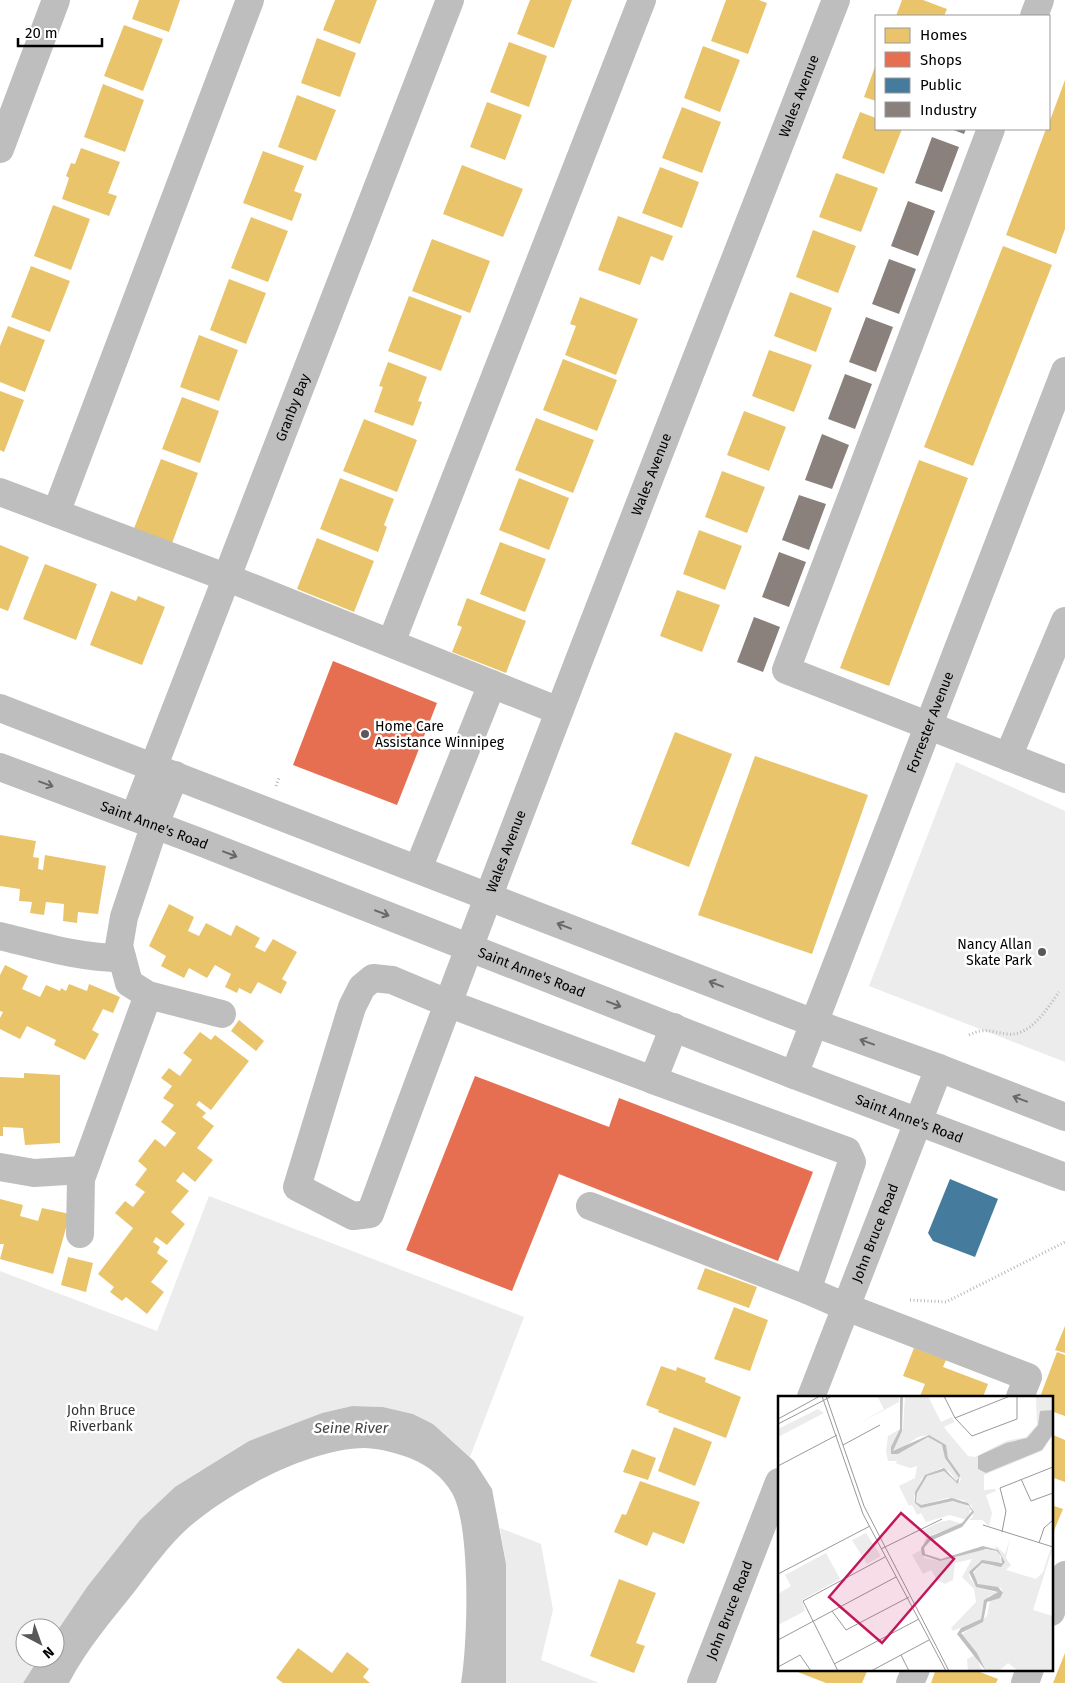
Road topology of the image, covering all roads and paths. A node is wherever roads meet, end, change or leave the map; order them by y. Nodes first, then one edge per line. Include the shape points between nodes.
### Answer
1 (56, 0) edge
2 (250, 0) edge
3 (450, 0) edge
4 (642, 0) edge
5 (836, 0) edge
6 (1040, 0) edge
7 (1034, 15) edge
8 (991, 130) edge
9 (0, 149) edge
10 (1065, 371) edge
11 (0, 492) edge
12 (56, 513) junction
13 (228, 578) junction
14 (1065, 621) edge
15 (391, 643) junction
16 (492, 684) junction
17 (0, 708) edge
18 (560, 711) junction
19 (928, 727) junction
20 (1008, 757) junction
21 (0, 767) edge
22 (165, 771) junction
23 (279, 778) dead end
24 (1065, 779) edge
25 (276, 786) dead end
26 (145, 820) junction
27 (418, 869) junction
28 (488, 896) junction
29 (0, 936) edge
30 (469, 948) junction
31 (122, 958) junction
32 (1059, 992) dead end
33 (148, 995) junction
34 (447, 1003) junction
35 (222, 1014) dead end
36 (814, 1024) junction
37 (674, 1028) junction
38 (969, 1035) dead end
39 (939, 1068) junction
40 (794, 1075) junction
41 (653, 1080) junction
42 (1065, 1117) edge
43 (918, 1120) junction
44 (0, 1167) edge
45 (83, 1170) junction
46 (1065, 1177) edge
47 (590, 1206) dead end
48 (80, 1234) dead end
49 (1065, 1242) edge
50 (807, 1290) junction
51 (908, 1300) dead end
52 (846, 1307) junction
53 (811, 1396) edge
54 (1020, 1396) edge
55 (778, 1485) edge
56 (1065, 1575) edge
57 (1052, 1609) edge
58 (916, 1670) edge
59 (1030, 1670) edge
60 (701, 1683) edge
61 (910, 1683) edge
62 (1025, 1683) edge

1 - 9 street
2 - 12 street
3 - 13 street, Granby Bay
4 - 15 street
5 - 18 street, Wales Avenue
6 - 7 street
8 - 19 street via 786,670
10 - 19 street, Forrester Avenue
11 - 12 street
12 - 13 street
13 - 15 street
13 - 22 street, Granby Bay
14 - 20 street
15 - 16 street
16 - 18 street
16 - 27 street
17 - 22 street
18 - 28 street, Wales Avenue
19 - 20 street
19 - 36 street, Forrester Avenue
20 - 24 street
21 -> 26 street, Saint Anne's Road
22 - 26 street, Granby Bay
22 - 27 street
23 - 25 path
26 -> 30 street, Saint Anne's Road
26 - 31 street, Granby Bay via 118,946
27 - 28 street
28 - 30 street, Wales Avenue
36 -> 28 street
29 - 31 street via 94,958
30 - 34 street, Wales Avenue
30 -> 37 street, Saint Anne's Road
31 - 33 street, Granby Bay via 129,983
32 - 38 path via 1047,1010 1023,1030 1010,1034 981,1029
33 - 35 street
33 - 45 street
34 - 34 street via 370,1214 353,1216 297,1187 352,1007 362,987 373,978 392,980
34 - 41 street
39 -> 36 street
36 - 40 street, Forrester Avenue
37 - 40 street, Saint Anne's Road
37 - 41 street
42 -> 39 street
39 - 43 street, John Bruce Road
40 - 43 street, Saint Anne's Road
41 - 50 street via 847,1151 852,1162
43 - 46 street, Saint Anne's Road
43 - 52 street, John Bruce Road
44 - 45 street via 34,1173
45 - 48 street via 79,1199
47 - 50 street
49 - 51 path via 946,1302
50 - 52 street
52 - 53 street, John Bruce Road
52 - 54 street via 1028,1377
55 - 60 street, John Bruce Road
56 - 57 street
58 - 61 street
59 - 62 street

